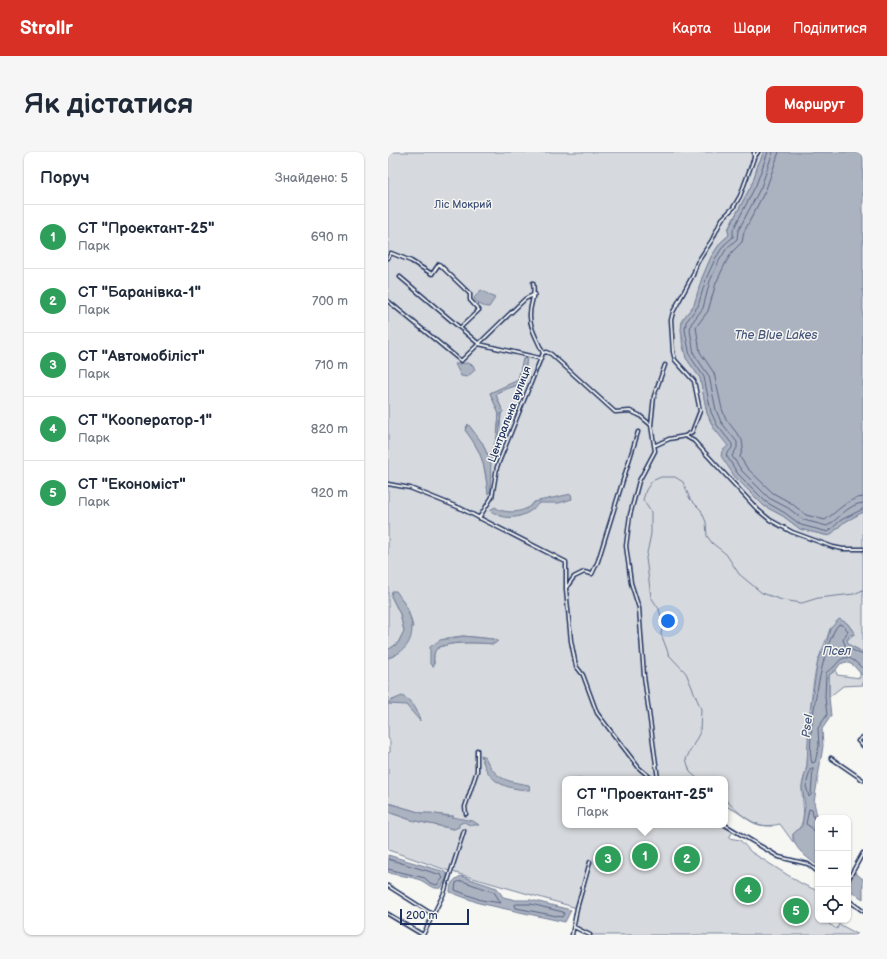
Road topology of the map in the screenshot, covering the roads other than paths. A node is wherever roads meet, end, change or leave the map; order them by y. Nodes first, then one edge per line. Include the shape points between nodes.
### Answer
1 (754, 152) edge
2 (758, 152) edge
3 (754, 158) junction
4 (388, 258) edge
5 (400, 277) dead end
6 (533, 283) dead end
7 (535, 294) junction
8 (388, 301) edge
9 (460, 328) junction
10 (479, 344) junction
11 (543, 353) junction
12 (539, 358) junction
13 (665, 365) dead end
14 (652, 425) junction
15 (638, 432) dead end
16 (692, 432) junction
17 (685, 436) junction
18 (694, 440) junction
19 (655, 445) junction
20 (388, 484) edge
21 (479, 518) junction
22 (863, 548) edge
23 (566, 589) junction
24 (863, 737) edge
25 (863, 746) edge
26 (477, 750) dead end
27 (831, 758) dead end
28 (648, 776) edge
29 (658, 776) edge
30 (863, 780) edge
31 (466, 814) dead end
32 (728, 827) edge
33 (464, 831) dead end
34 (863, 853) edge
35 (590, 862) dead end
36 (815, 870) edge
37 (851, 875) edge
38 (388, 886) edge
39 (851, 902) edge
40 (863, 911) edge
41 (388, 914) edge
42 (432, 914) junction
43 (574, 927) junction
44 (423, 935) edge
45 (572, 935) edge
46 (590, 935) edge

1 - 3 street
2 - 3 street
3 - 16 street via 740,196 722,219 697,262 671,320 675,360 694,382 700,406
4 - 9 street via 391,253 432,274 439,264 468,292 470,300 479,310
5 - 9 street, Центральна вулиця
6 - 7 street
7 - 10 street via 525,299
7 - 11 street via 530,314 532,328
8 - 10 street via 461,361
9 - 10 street, Центральна вулиця
10 - 12 street, Центральна вулиця
11 - 12 street
11 - 14 street via 551,354 615,412 630,411
12 - 21 street, Центральна вулиця via 497,467 492,497
13 - 14 street via 654,396
14 - 19 street
15 - 23 street via 598,561 592,574 584,572 574,578
16 - 17 street
16 - 18 street
17 - 18 street
17 - 19 street
18 - 22 street via 770,520 792,532 832,546 843,549
19 - 29 street via 652,458 638,481 626,546 631,584 639,608 644,676
20 - 21 street via 410,488
21 - 23 street via 566,562
23 - 28 street via 576,666 583,675 597,713 639,768
24 - 25 street via 858,741
26 - 31 street via 477,771
27 - 30 street
32 - 36 street via 779,857 808,864
33 - 42 street via 444,893
34 - 37 street
35 - 43 street
38 - 42 street
39 - 40 street
41 - 44 street
42 - 44 street
43 - 45 street
43 - 46 street

